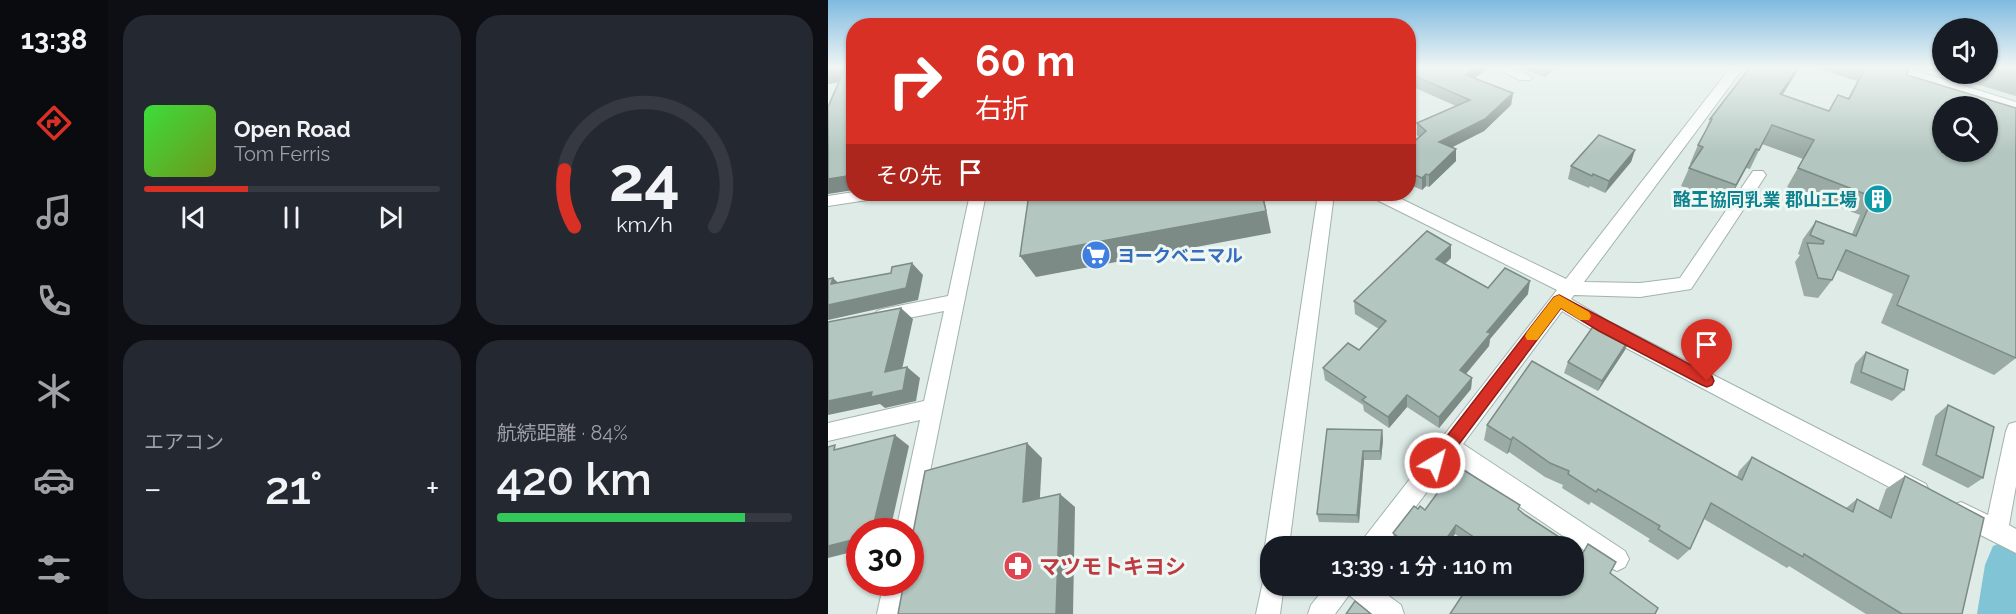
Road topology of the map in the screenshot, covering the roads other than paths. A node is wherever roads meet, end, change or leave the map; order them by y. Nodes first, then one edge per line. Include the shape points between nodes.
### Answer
1 (1716, 96) edge
2 (1983, 96) edge
3 (2016, 106) edge
4 (1758, 175) dead end
5 (846, 198) edge
6 (828, 201) edge
7 (977, 201) edge
8 (1325, 201) edge
9 (1393, 201) edge
10 (1564, 294) junction
11 (955, 302) junction
12 (863, 320) edge
13 (1515, 358) junction
14 (1536, 369) edge
15 (932, 408) junction
16 (2016, 431) edge
17 (828, 432) edge
18 (1448, 446) junction
19 (909, 518) edge
20 (1278, 536) edge
21 (1380, 536) edge
22 (2006, 536) edge
23 (1617, 559) dead end
24 (893, 596) edge
25 (1270, 596) edge
26 (1334, 596) edge
27 (1368, 596) edge
28 (889, 614) edge
29 (1268, 614) edge
30 (1320, 614) edge
31 (1392, 614) edge

1 - 10 street
2 - 3 street
4 - 10 street via 1685,284
5 - 6 street
7 - 11 street
8 - 20 street
9 - 10 street via 1536,273
10 - 13 street
10 - 22 street via 1604,327
11 - 12 street
11 - 15 street
13 - 14 street
13 - 18 street
15 - 17 street
15 - 19 street
16 - 22 street
18 - 21 street
18 - 23 street
24 - 28 street
25 - 29 street
26 - 30 street
27 - 31 street

